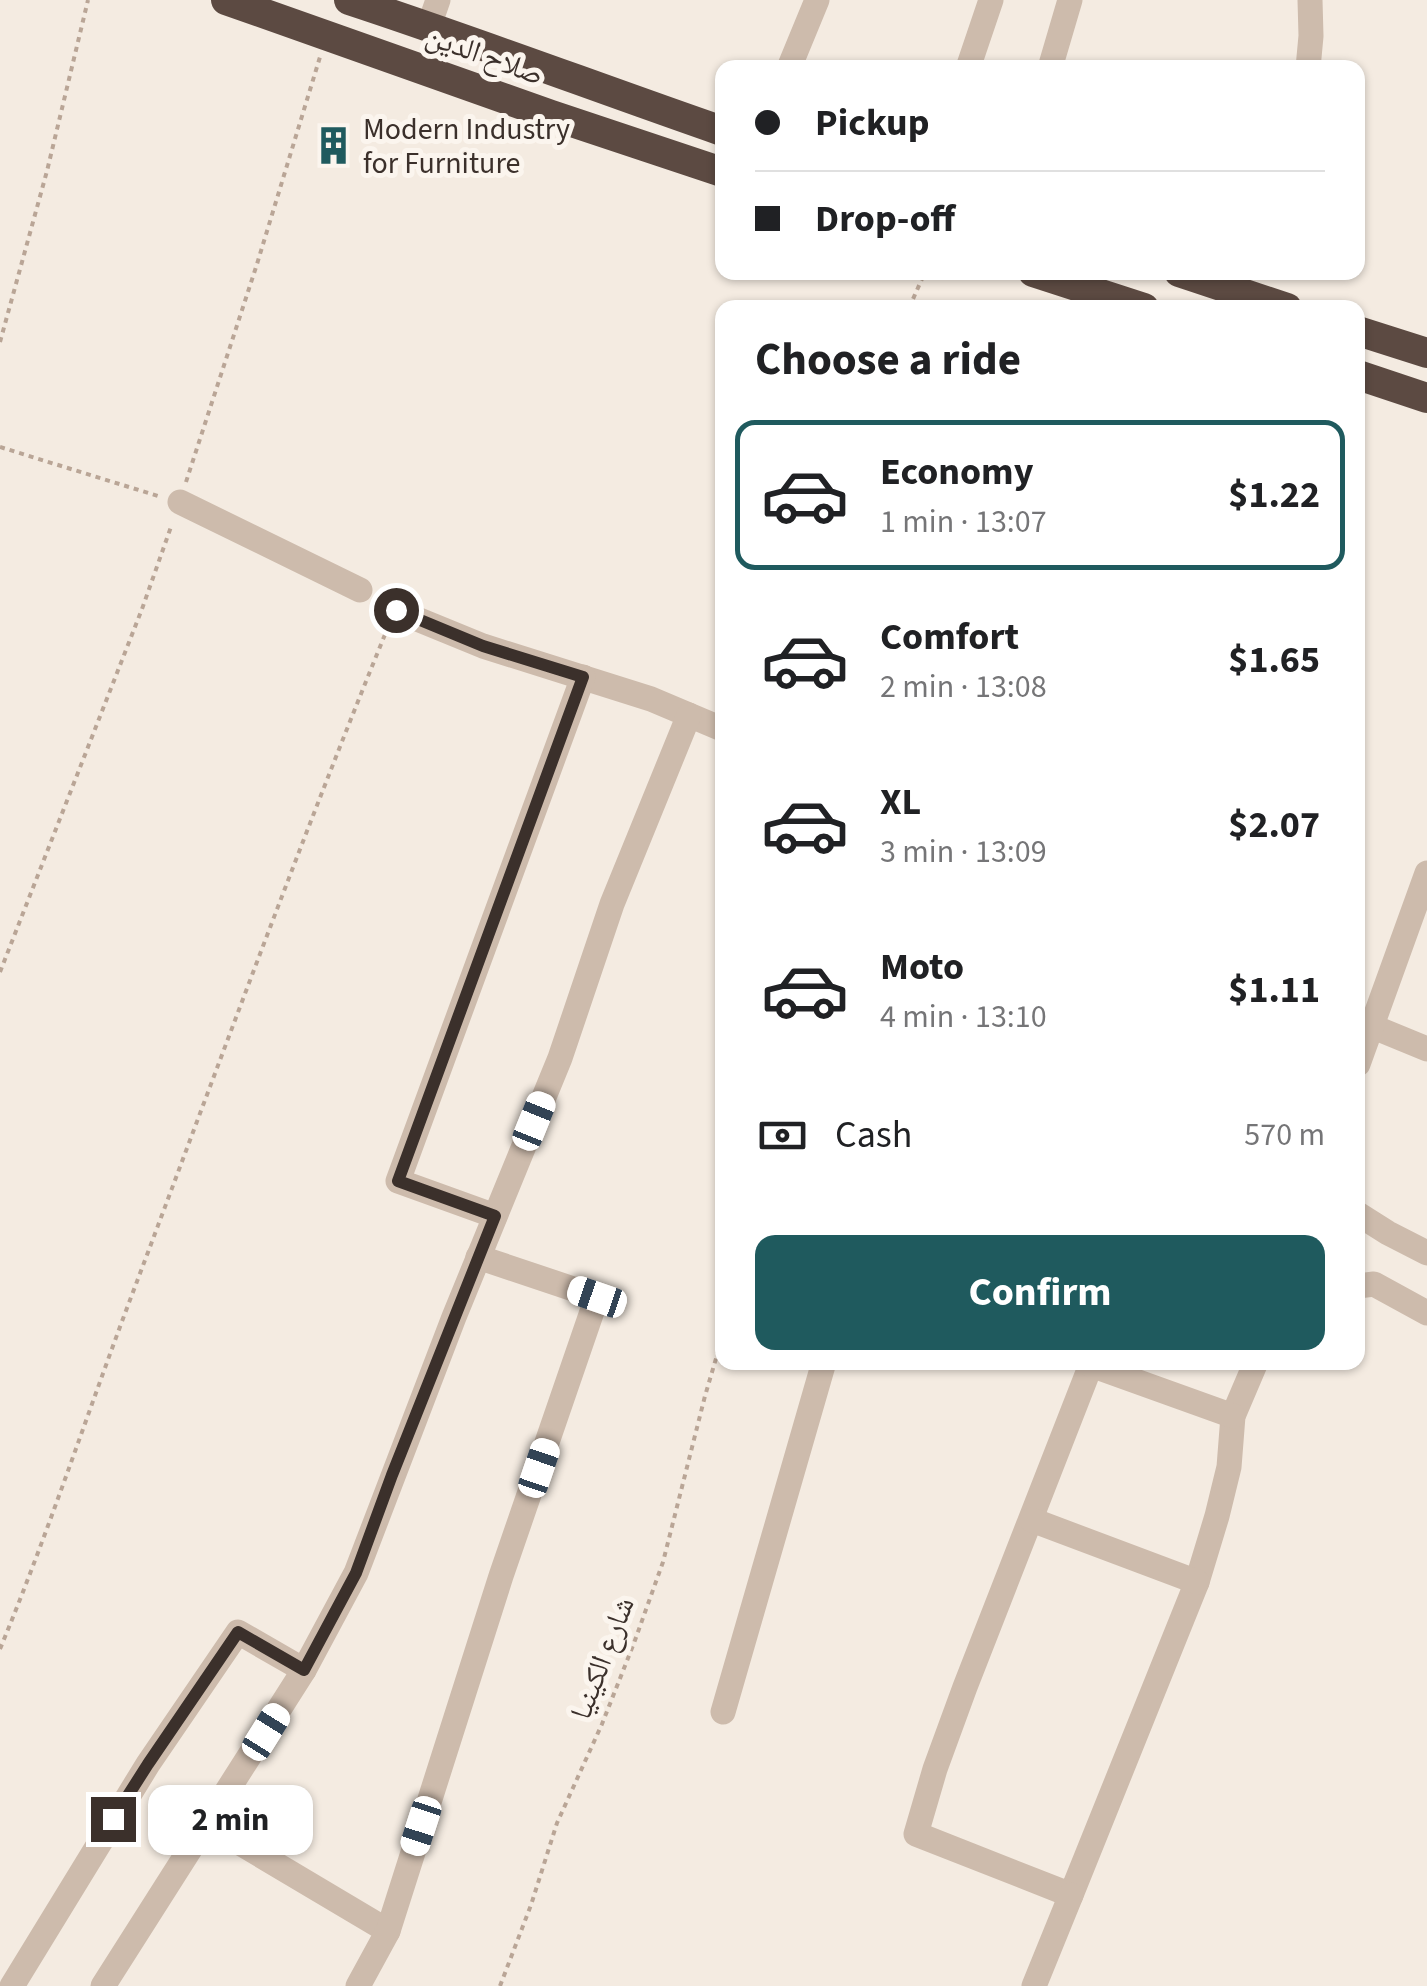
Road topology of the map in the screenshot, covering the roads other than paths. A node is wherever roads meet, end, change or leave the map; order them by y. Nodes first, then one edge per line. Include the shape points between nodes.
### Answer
1 (226, 0) edge
2 (349, 0) edge
3 (817, 0) edge
4 (991, 0) edge
5 (1070, 0) edge
6 (1310, 0) edge
7 (433, 13) edge
8 (792, 60) edge
9 (971, 60) edge
10 (1052, 60) edge
11 (1308, 60) edge
12 (715, 129) edge
13 (715, 170) edge
14 (1058, 280) edge
15 (1226, 280) edge
16 (1119, 300) edge
17 (1270, 300) edge
18 (1365, 332) edge
19 (1427, 353) edge
20 (1365, 376) edge
21 (1427, 398) edge
22 (180, 502) road end
23 (360, 590) dead end
24 (396, 610) road end
25 (583, 677) junction
26 (689, 715) junction
27 (715, 726) edge
28 (1427, 872) edge
29 (1365, 985) edge
30 (1382, 992) junction
31 (1371, 1026) junction
32 (1365, 1044) edge
33 (1427, 1049) edge
34 (495, 1216) junction
35 (1365, 1219) edge
36 (1427, 1253) edge
37 (478, 1257) junction
38 (1365, 1285) edge
39 (1427, 1312) edge
40 (822, 1370) edge
41 (1089, 1370) edge
42 (1107, 1370) edge
43 (1253, 1370) edge
44 (1233, 1416) junction
45 (1032, 1520) junction
46 (1197, 1582) junction
47 (304, 1670) junction
48 (724, 1712) dead end
49 (208, 1824) junction
50 (1072, 1895) junction
51 (388, 1931) junction
52 (12, 1986) edge
53 (103, 1986) edge
54 (358, 1986) edge
55 (1034, 1986) edge

1 - 13 highway, صلاح الدين
2 - 7 highway, صلاح الدين
3 - 8 street
4 - 9 street
5 - 10 street
6 - 11 street
7 - 12 highway, صلاح الدين via 536,66
14 - 16 highway
15 - 17 highway
18 - 19 highway
20 - 21 highway
22 - 23 street
24 - 25 street
25 - 26 street
25 - 34 street via 398,1181
26 - 27 street
26 - 34 street
28 - 30 street
29 - 30 street
30 - 31 street
31 - 32 street
31 - 33 street
34 - 37 street
35 - 36 street
37 - 47 street via 356,1573
37 - 51 street via 597,1297
38 - 39 street
40 - 48 street
41 - 45 street
42 - 44 street
43 - 44 street
44 - 46 street via 1229,1466
45 - 46 street
45 - 50 street via 916,1834
46 - 50 street
47 - 49 street
47 - 52 street via 238,1632
49 - 51 street
49 - 53 street
50 - 55 street
51 - 54 street

